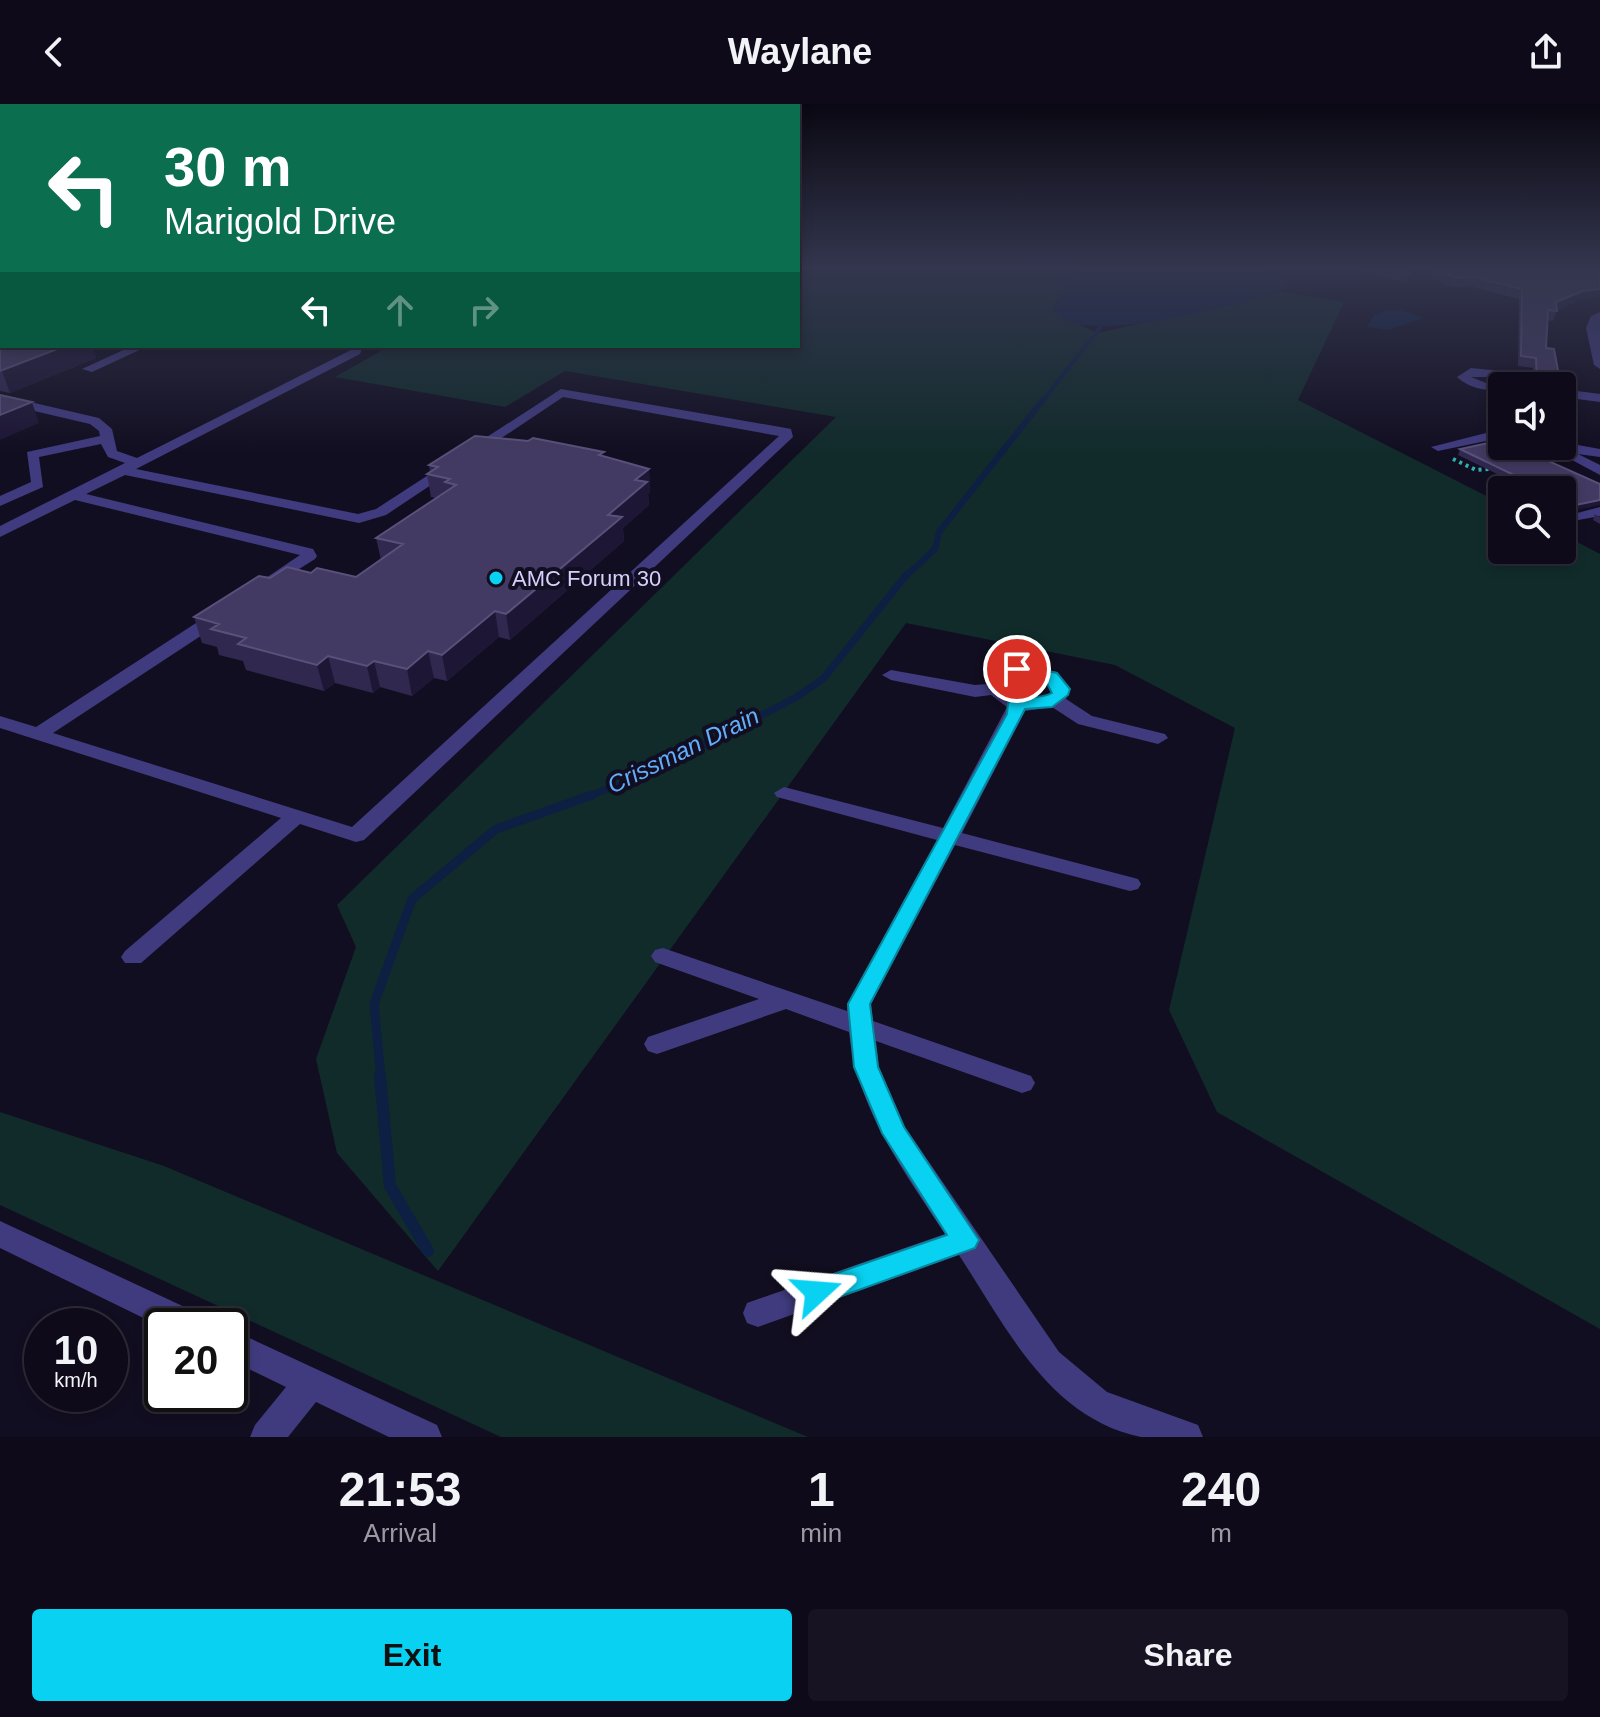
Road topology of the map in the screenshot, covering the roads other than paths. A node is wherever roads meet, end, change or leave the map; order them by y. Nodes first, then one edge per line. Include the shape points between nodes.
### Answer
1 (1592, 329) edge
2 (138, 348) edge
3 (357, 348) edge
4 (98, 350) dead end
5 (122, 355) junction
6 (1600, 365) edge
7 (88, 369) dead end
8 (1576, 395) edge
9 (1600, 398) edge
10 (0, 399) edge
11 (1488, 437) edge
12 (106, 439) junction
13 (1442, 452) road end
14 (1576, 457) edge
15 (138, 462) junction
16 (123, 470) junction
17 (1600, 471) edge
18 (73, 495) junction
19 (0, 502) edge
20 (1600, 511) edge
21 (1576, 518) edge
22 (0, 532) edge
23 (258, 590) edge
24 (238, 604) edge
25 (891, 675) dead end
26 (1006, 696) junction
27 (1054, 700) junction
28 (0, 722) edge
29 (38, 734) junction
30 (1158, 738) dead end
31 (784, 793) dead end
32 (297, 816) junction
33 (949, 837) junction
34 (1130, 884) dead end
35 (663, 956) dead end
36 (133, 957) dead end
37 (788, 999) junction
38 (861, 1024) junction
39 (657, 1044) dead end
40 (1022, 1083) dead end
41 (0, 1234) edge
42 (966, 1240) junction
43 (155, 1308) edge
44 (758, 1313) dead end
45 (248, 1352) edge
46 (311, 1382) junction
47 (267, 1437) edge
48 (425, 1437) edge
49 (1186, 1437) edge

1 - 6 street
2 - 5 street
3 - 15 street
4 - 5 street
5 - 7 street
8 - 9 street
10 - 12 street via 86,417 105,429
11 - 13 street
12 - 15 street via 110,454
12 - 19 street via 32,455 38,484
14 - 17 street
15 - 16 street
16 - 18 street
16 - 32 street via 359,519 381,512 561,393 786,432 356,835
18 - 22 street
18 - 23 street via 307,552 302,562
20 - 21 street
24 - 29 street
25 - 26 street
26 - 27 street via 1037,705
26 - 27 street via 999,676 1041,672 1061,689
26 - 33 street via 1015,714
27 - 30 street via 1085,720
28 - 29 street
29 - 32 street
31 - 33 street
32 - 36 street
33 - 34 street
33 - 38 street via 859,1004
35 - 37 street
37 - 38 street
37 - 39 street
38 - 40 street
38 - 42 street via 866,1067 894,1133
41 - 43 street
42 - 44 street
42 - 49 street via 1048,1363 1097,1404
45 - 46 street
46 - 47 street
46 - 48 street

